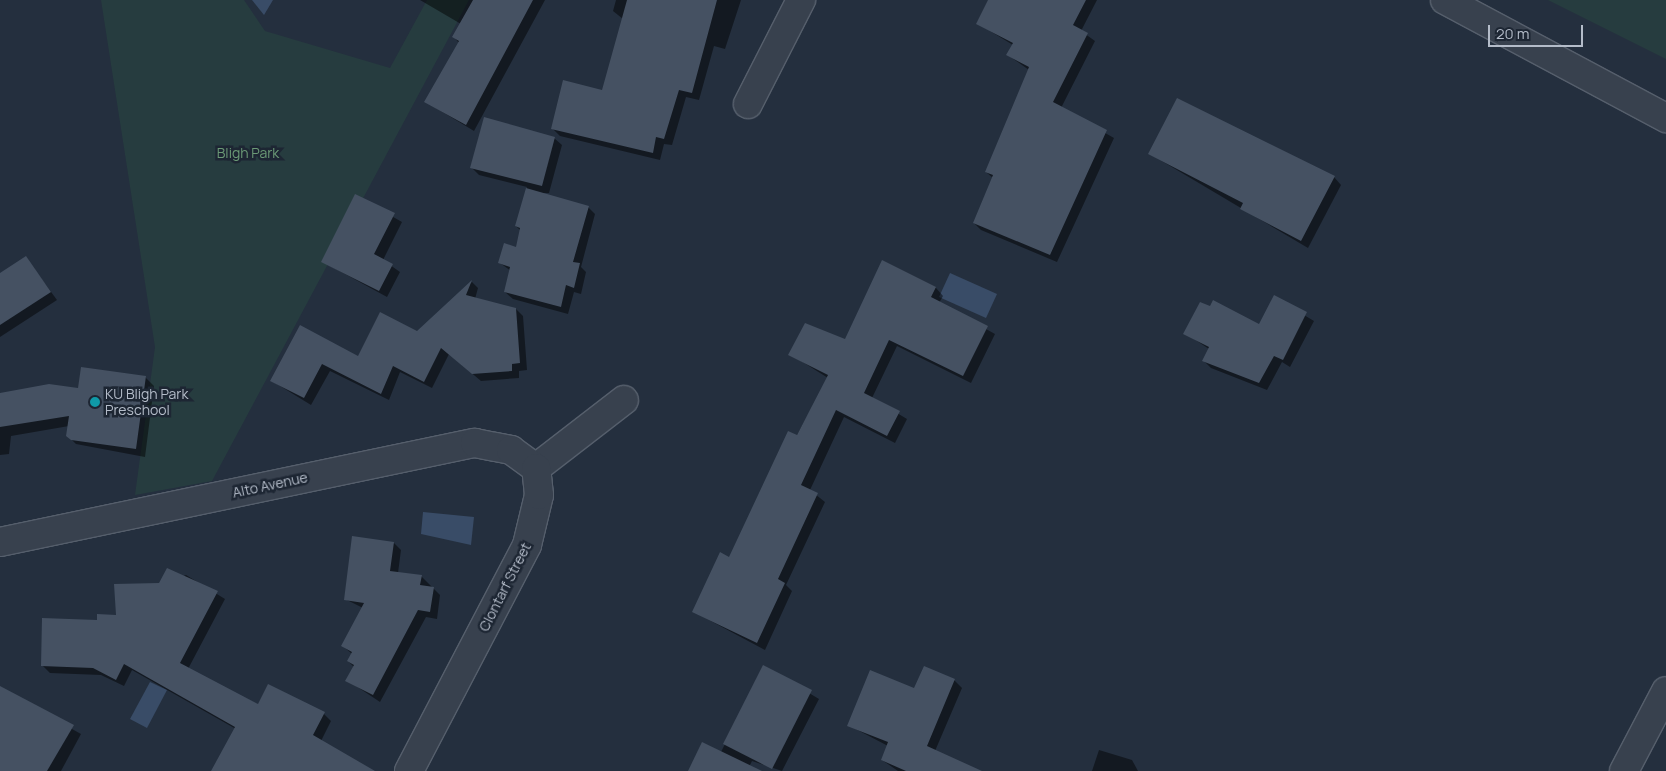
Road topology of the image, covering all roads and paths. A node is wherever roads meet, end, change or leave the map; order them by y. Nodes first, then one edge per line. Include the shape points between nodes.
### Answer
1 (801, 0) edge
2 (1445, 0) edge
3 (748, 104) dead end
4 (1666, 118) edge
5 (624, 400) dead end
6 (536, 468) junction
7 (0, 542) edge
8 (1666, 691) edge
9 (409, 771) edge
10 (1624, 771) edge

1 - 3 street
2 - 4 street
5 - 6 street
6 - 7 street, Alto Avenue via 511,450 475,443
6 - 9 street, Clontarf Street via 539,495 527,545
8 - 10 street

